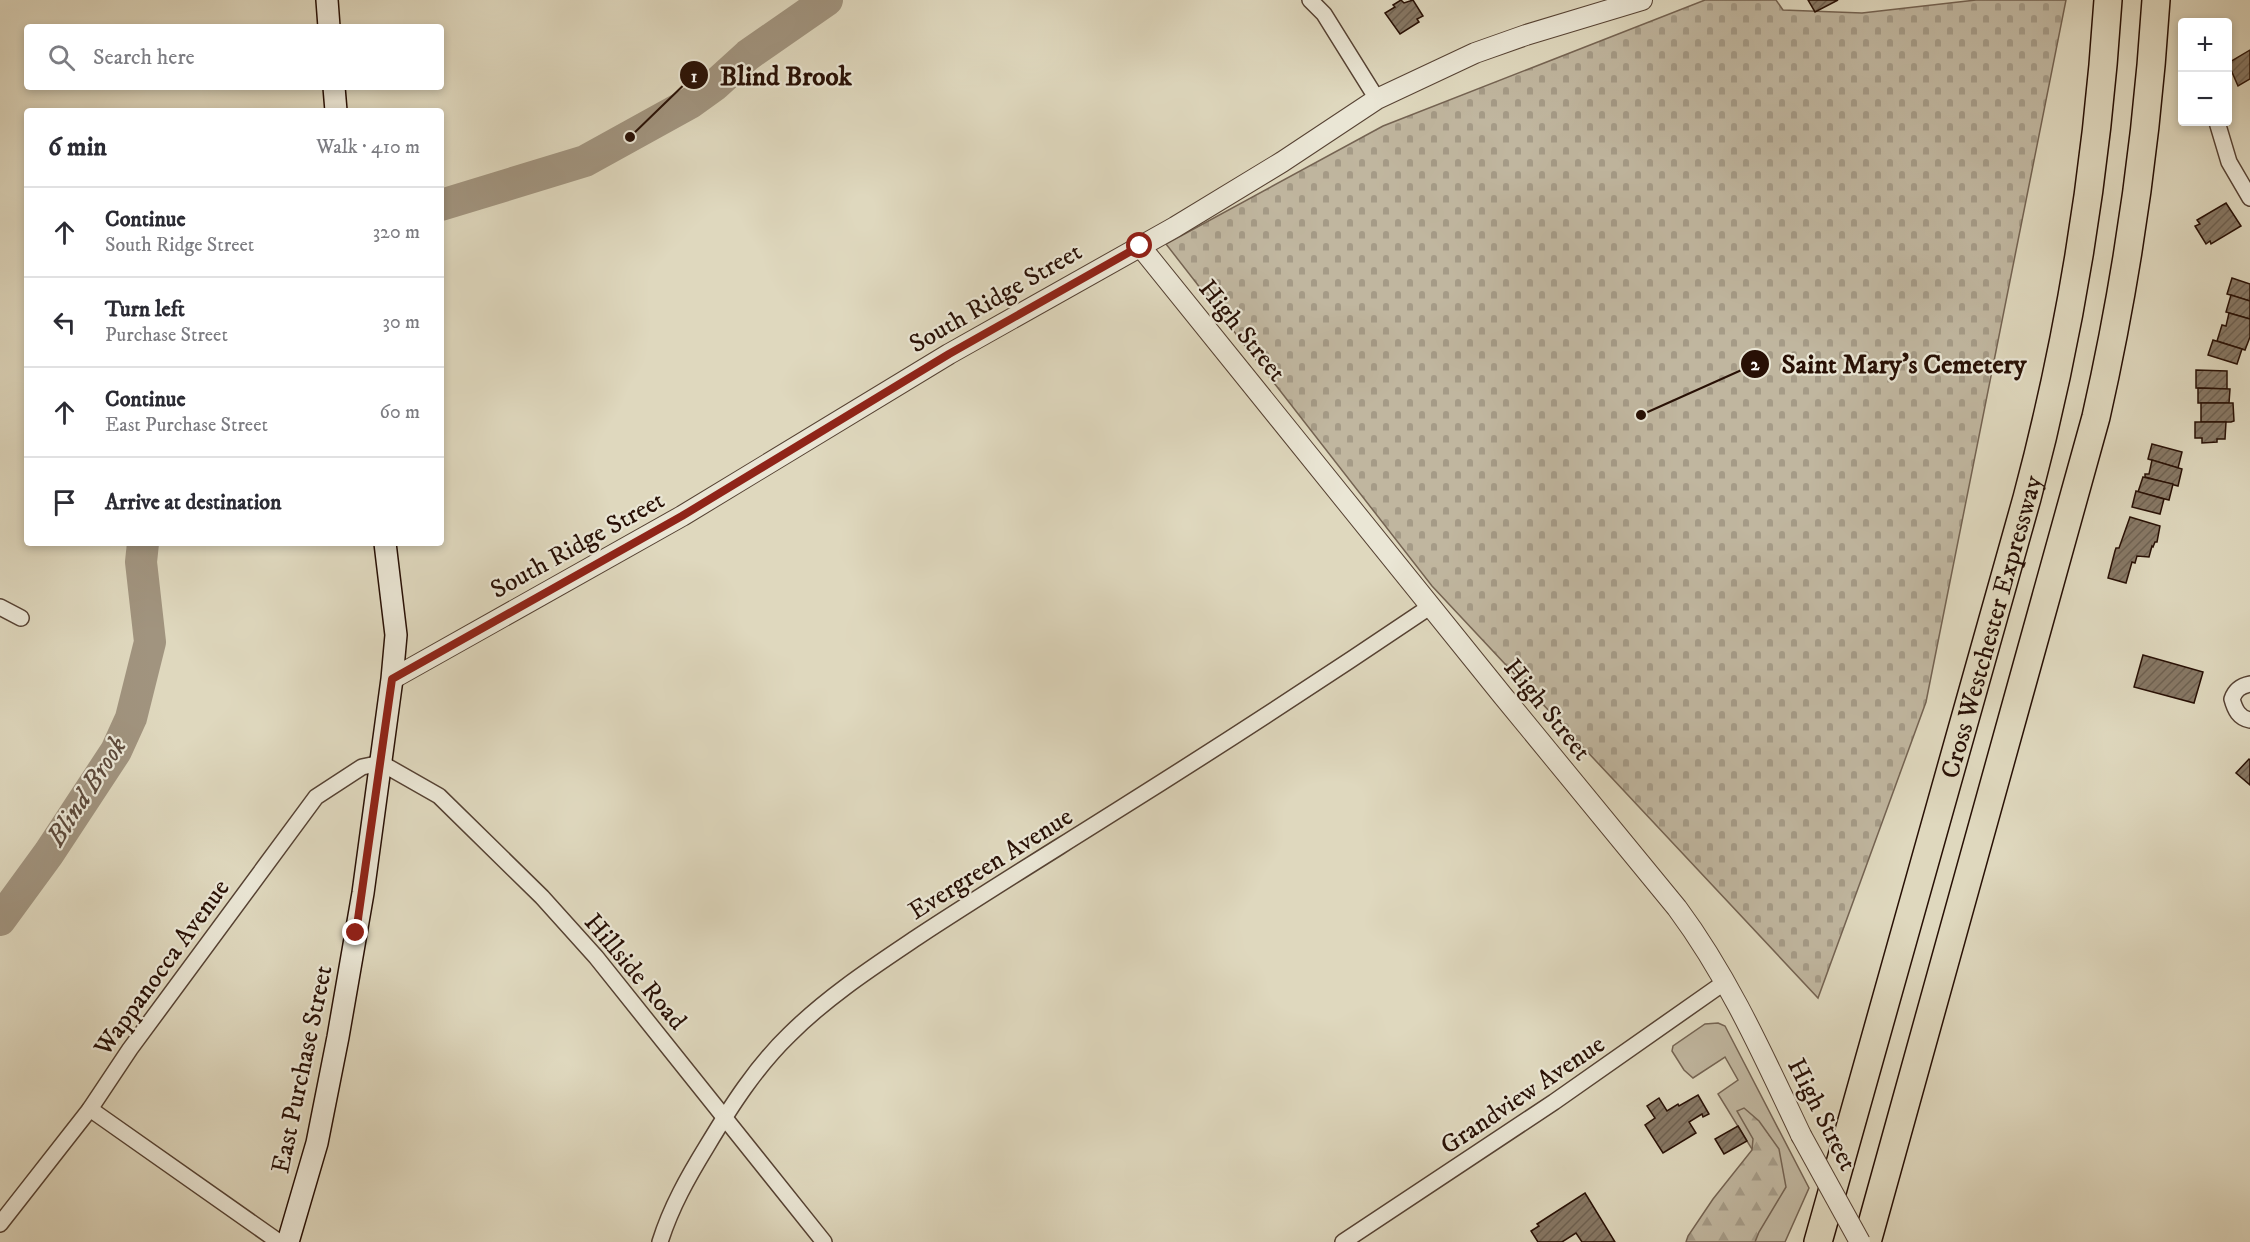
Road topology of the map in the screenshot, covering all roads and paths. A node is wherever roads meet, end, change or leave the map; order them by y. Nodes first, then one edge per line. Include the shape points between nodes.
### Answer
1 (327, 0) edge
2 (1310, 0) edge
3 (1642, 0) edge
4 (2109, 0) edge
5 (2156, 0) edge
6 (329, 24) edge
7 (334, 90) edge
8 (1377, 99) junction
9 (336, 108) edge
10 (2218, 126) edge
11 (2250, 198) edge
12 (1140, 246) junction
13 (385, 546) edge
14 (1431, 606) junction
15 (0, 607) edge
16 (21, 618) dead end
17 (392, 679) junction
18 (2250, 684) edge
19 (2250, 720) edge
20 (381, 763) junction
21 (1725, 982) junction
22 (90, 1109) junction
23 (724, 1117) junction
24 (0, 1224) edge
25 (279, 1242) edge
26 (288, 1242) edge
27 (660, 1242) edge
28 (824, 1242) edge
29 (1343, 1242) edge
30 (1818, 1242) edge
31 (1860, 1242) edge
32 (1867, 1242) edge

1 - 6 main road
2 - 8 street via 1330,23
3 - 8 street, South Ridge Street via 1475,53
4 - 30 highway, Cross Westchester Expressway via 2092,177 2053,396
5 - 32 highway, Cross Westchester Expressway via 2138,194 2096,417
7 - 9 main road
8 - 12 street, South Ridge Street via 1282,162
10 - 11 street via 2229,162
12 - 14 street, High Street
12 - 17 street, South Ridge Street via 949,354 682,516
13 - 17 main road via 396,635
14 - 21 street, High Street via 1677,908
14 - 23 street, Evergreen Avenue via 856,978 788,1036
15 - 16 street
17 - 20 main road, East Purchase Street
18 - 19 street via 2241,687 2232,699 2238,714
20 - 22 street, Wappanocca Avenue via 362,767 316,797
20 - 23 street, Hillside Road via 439,796 542,897 596,957
20 - 26 main road, East Purchase Street via 338,1037 317,1143
21 - 29 street, Grandview Avenue via 1545,1109
21 - 31 street, High Street, bridge via 1801,1135
22 - 24 street, Wappanocca Avenue
22 - 25 street
23 - 27 street, Evergreen Avenue via 682,1187
23 - 28 street, Hillside Road

